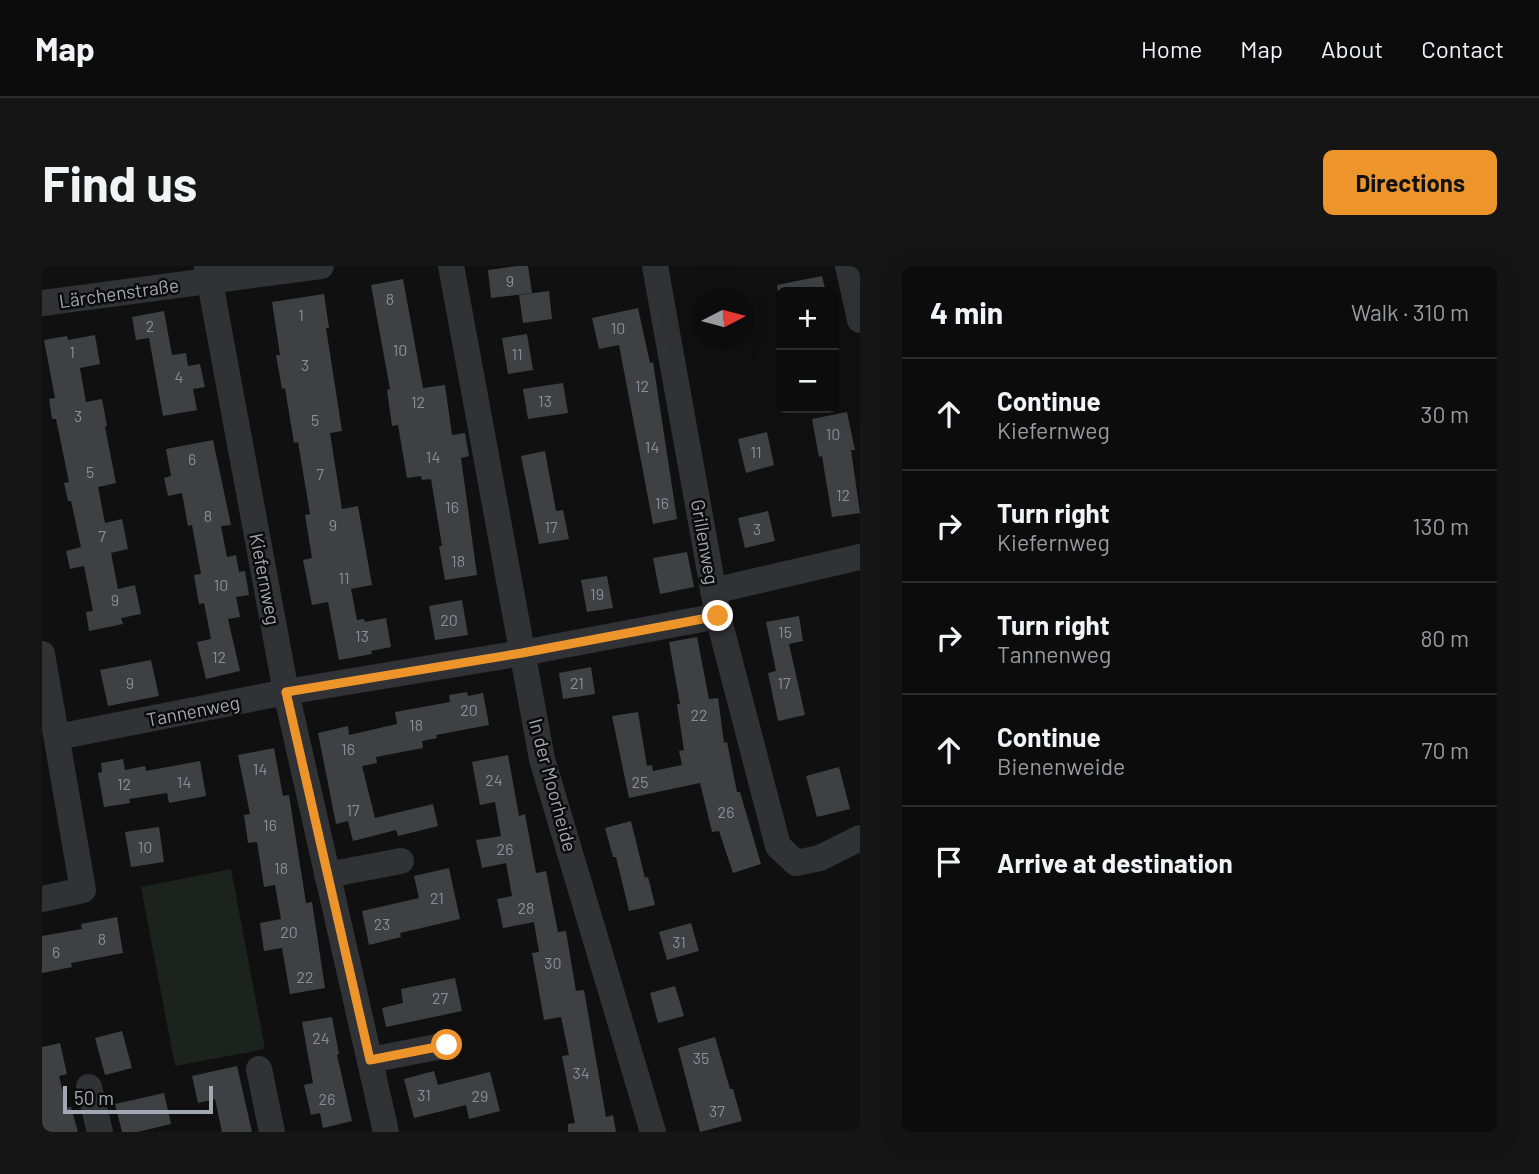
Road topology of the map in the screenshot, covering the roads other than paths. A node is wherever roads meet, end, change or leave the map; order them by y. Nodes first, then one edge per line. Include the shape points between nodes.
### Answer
1 (321, 266) edge
2 (451, 266) edge
3 (655, 266) edge
4 (848, 266) edge
5 (208, 273) edge
6 (42, 303) edge
7 (860, 320) edge
8 (860, 557) edge
9 (716, 603) junction
10 (522, 653) junction
11 (42, 654) edge
12 (286, 692) junction
13 (57, 737) junction
14 (860, 838) edge
15 (401, 861) dead end
16 (327, 875) junction
17 (42, 899) edge
18 (447, 1045) dead end
19 (370, 1060) junction
20 (259, 1069) dead end
21 (89, 1087) dead end
22 (100, 1132) edge
23 (272, 1132) edge
24 (386, 1132) edge
25 (653, 1132) edge

1 - 5 street, Lärchenstraße
2 - 10 street, In der Moorheide
3 - 9 street, Grillenweg
4 - 7 street
5 - 6 street, Lärchenstraße
5 - 12 street, Kiefernweg
8 - 9 street, Tannenweg
9 - 10 street, Tannenweg
9 - 14 street, Grillenweg via 778,846 796,863 820,858
10 - 12 street, Tannenweg
10 - 25 street, In der Moorheide via 542,759
11 - 13 street
12 - 13 street, Tannenweg
12 - 16 street, Kiefernweg
13 - 17 street via 83,890
15 - 16 street
16 - 19 street, Kiefernweg
18 - 19 street
19 - 24 street, Kiefernweg
20 - 23 street
21 - 22 street

